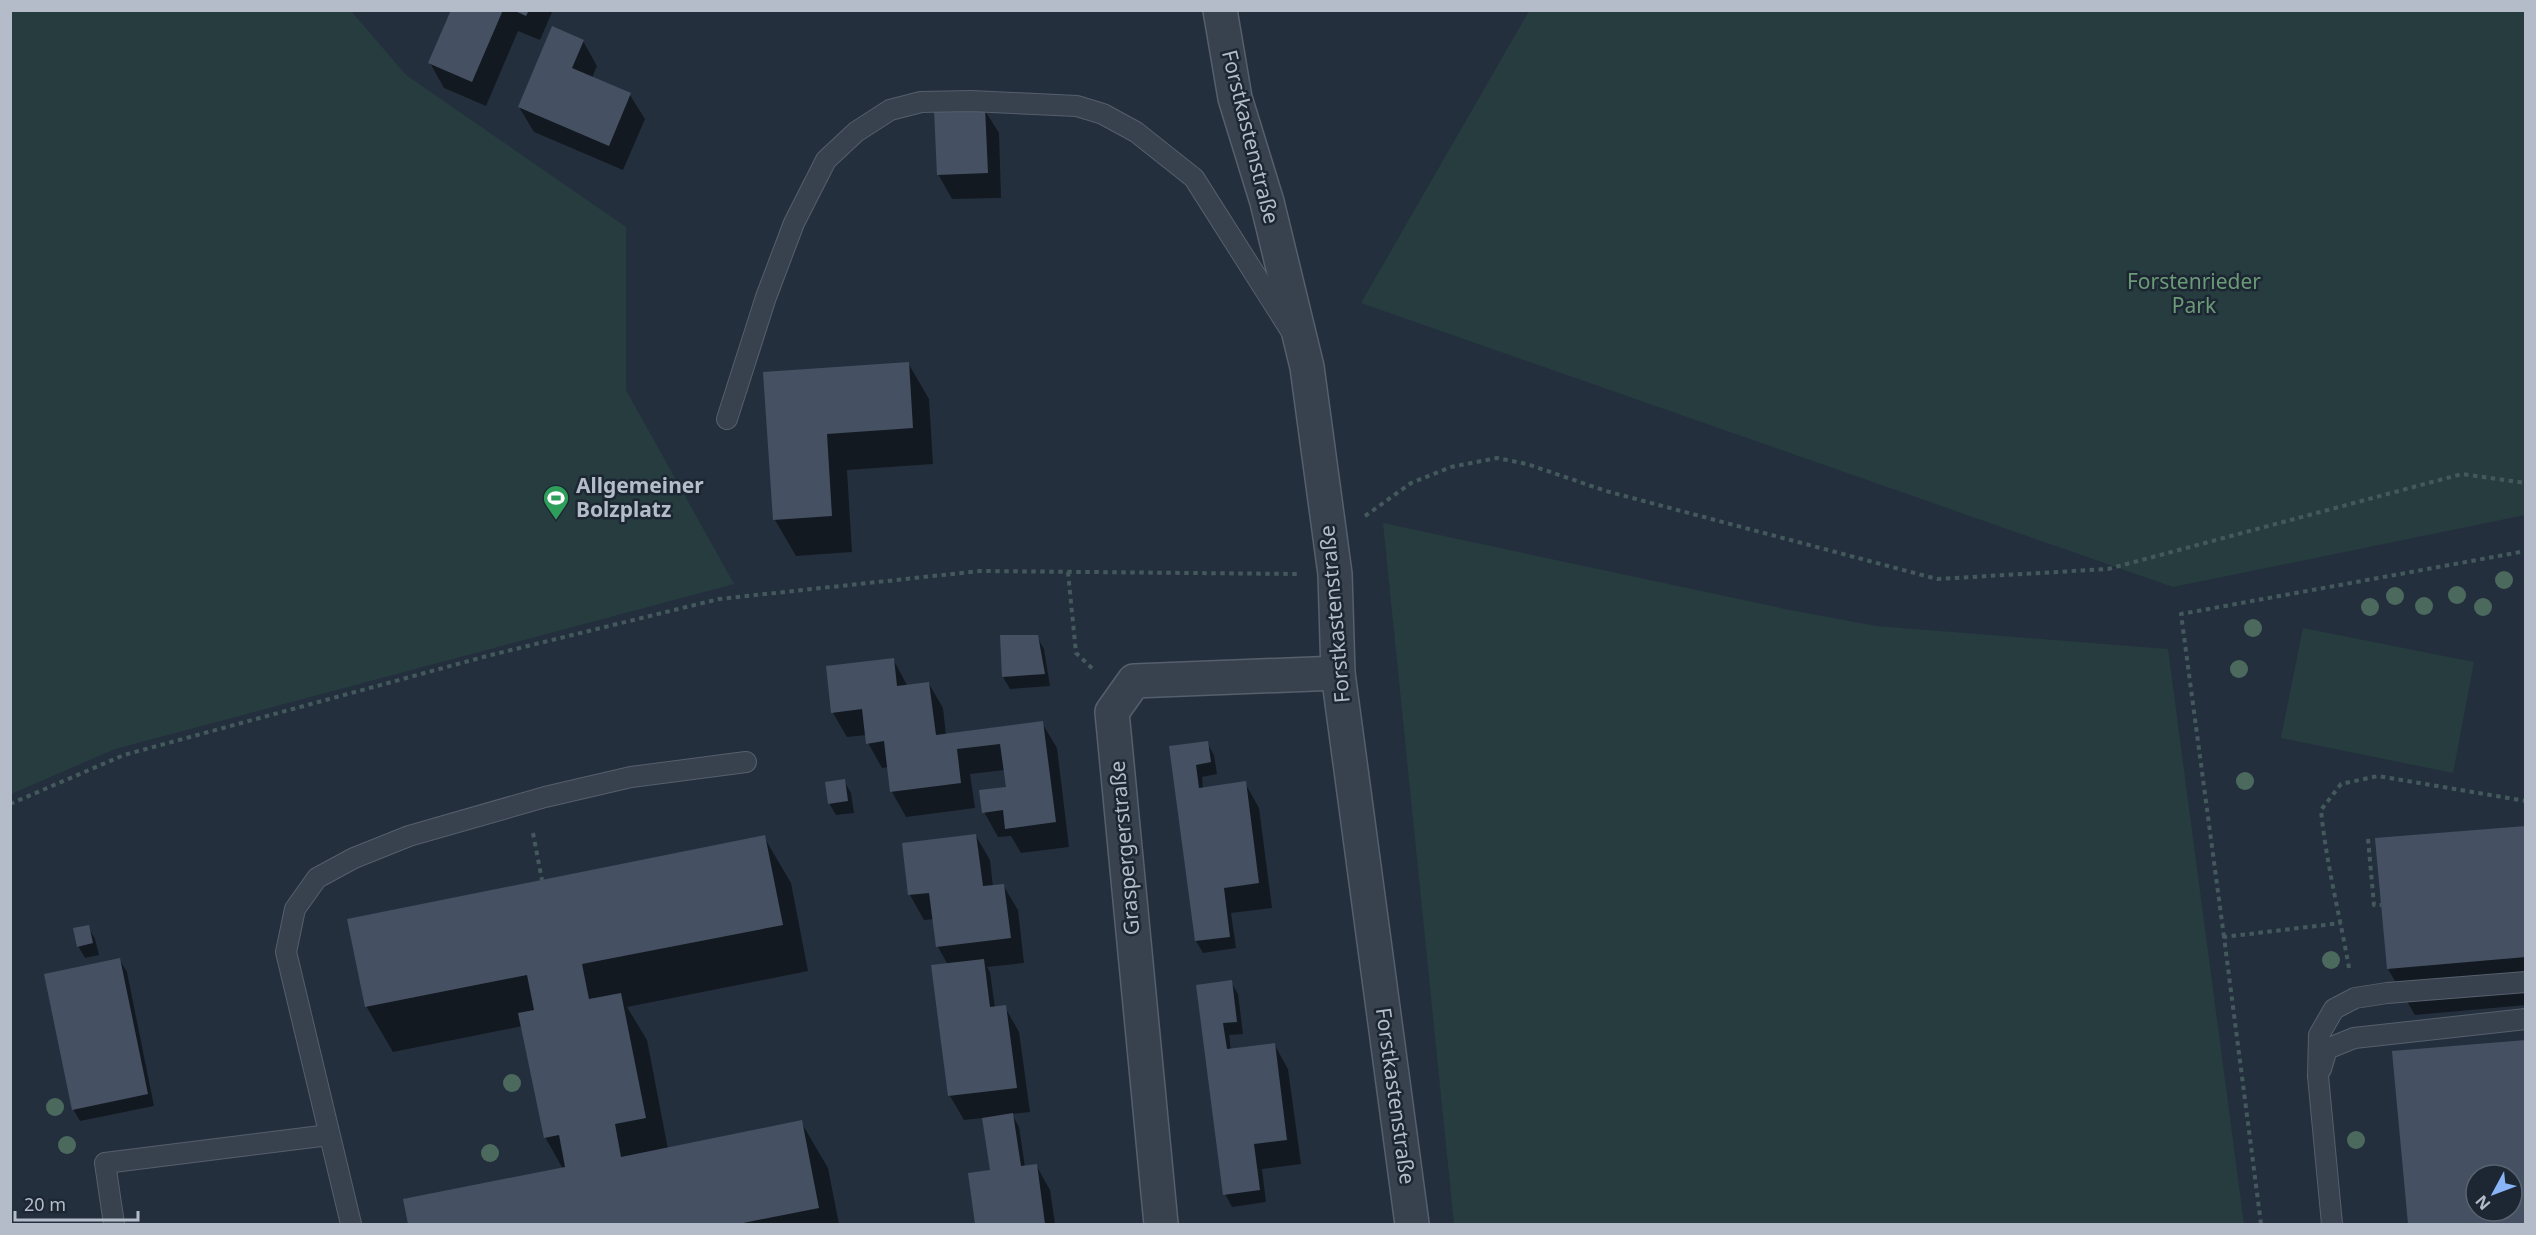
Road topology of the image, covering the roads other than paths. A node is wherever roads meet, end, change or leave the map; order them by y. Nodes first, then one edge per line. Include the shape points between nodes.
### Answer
1 (1220, 10) edge
2 (1301, 343) junction
3 (728, 418) dead end
4 (1338, 674) junction
5 (746, 762) dead end
6 (2526, 982) edge
7 (2526, 1019) edge
8 (2318, 1076) junction
9 (329, 1135) junction
10 (114, 1224) edge
11 (351, 1224) edge
12 (1161, 1224) edge
13 (1412, 1224) edge
14 (2332, 1224) edge

1 - 2 street, Forstkastenstraße via 1235,98
2 - 3 lane via 1194,178 1136,132 1103,114 1077,106 921,102 890,110 856,132 826,160 778,265
2 - 4 street, Forstkastenstraße via 1335,574
4 - 12 street, Graspergerstraße via 1134,681 1112,712
4 - 13 street, Forstkastenstraße
5 - 9 lane via 631,777 527,803 409,836 317,878 295,909 286,952
6 - 8 lane via 2355,998 2334,1009 2319,1035
7 - 8 lane via 2354,1038 2328,1049
8 - 14 lane
9 - 10 lane via 105,1162
9 - 11 lane

